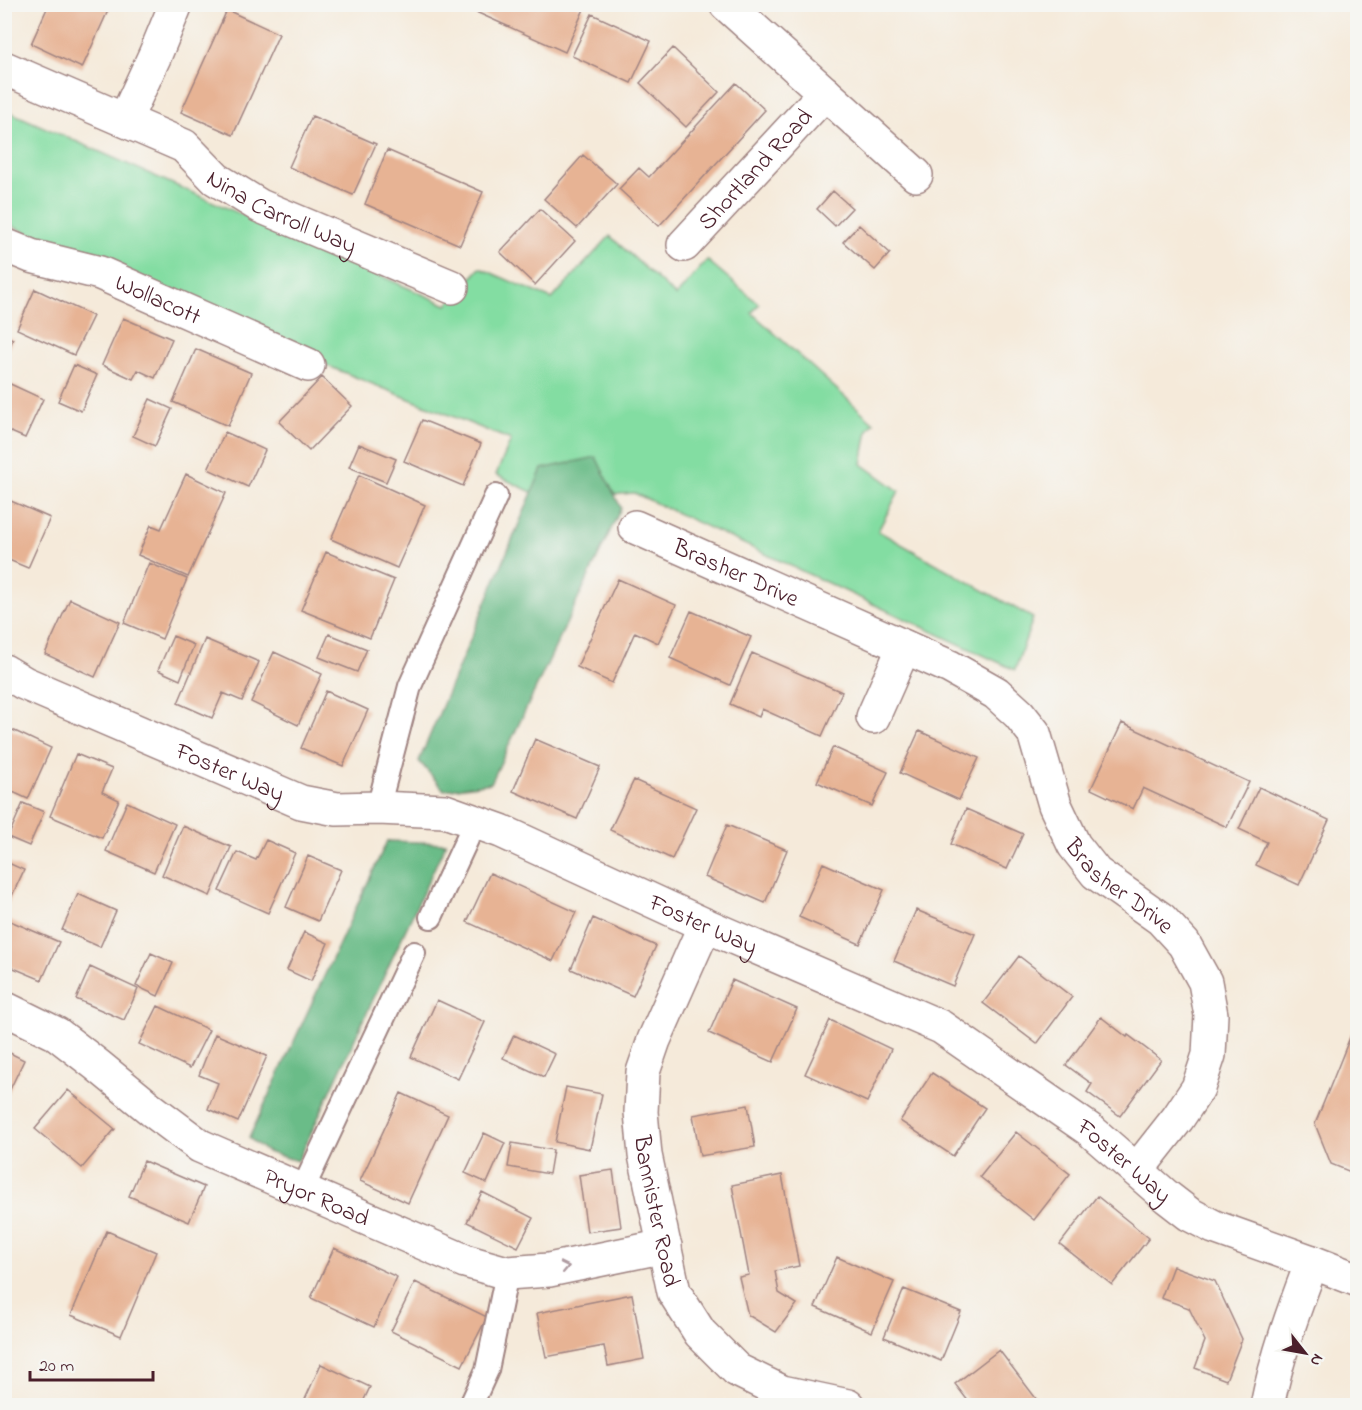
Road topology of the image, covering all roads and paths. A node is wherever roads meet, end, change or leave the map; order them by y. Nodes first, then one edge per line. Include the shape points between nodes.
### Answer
1 (176, 4) edge
2 (726, 4) edge
3 (4, 68) edge
4 (825, 93) junction
5 (125, 120) junction
6 (916, 175) dead end
7 (4, 245) edge
8 (684, 245) dead end
9 (452, 287) dead end
10 (308, 365) dead end
11 (496, 495) dead end
12 (635, 527) dead end
13 (904, 647) junction
14 (4, 671) edge
15 (873, 717) dead end
16 (378, 808) junction
17 (476, 822) junction
18 (431, 917) dead end
19 (705, 925) junction
20 (414, 953) dead end
21 (4, 1008) edge
22 (1137, 1170) junction
23 (302, 1191) junction
24 (665, 1246) junction
25 (1312, 1262) junction
26 (507, 1273) junction
27 (1358, 1280) edge
28 (471, 1405) edge
29 (848, 1406) edge
30 (1267, 1406) edge

1 - 5 street
2 - 4 street, Shortland Road
3 - 5 street, Nina Carroll Way
4 - 6 street, Shortland Road
4 - 8 street, Shortland Road
5 - 9 street, Nina Carroll Way via 184,146 216,179 260,206
7 - 10 street, Wollacott via 100,273
11 - 16 lane via 410,686
12 - 13 street, Brasher Drive
13 - 15 street
13 - 22 street, Brasher Drive via 996,693 1019,714 1034,733 1055,805 1074,845 1096,873 1161,919 1184,944 1205,982 1211,1015 1209,1055 1198,1088
14 - 16 street, Foster Way via 301,802 337,809
16 - 17 street, Foster Way via 445,811
17 - 18 lane
17 - 19 street, Foster Way
19 - 22 street, Foster Way via 941,1027 1090,1130
19 - 24 street, Bannister Road via 643,1072 645,1155
20 - 23 lane
21 - 23 street, Pryor Road via 57,1034 200,1146
22 - 25 street, Foster Way via 1189,1214 1214,1227
23 - 26 street, Pryor Road via 465,1261
26 -> 24 street, Pryor Road via 549,1270
24 - 29 street, Bannister Road via 674,1292 700,1333 737,1370 782,1392
25 - 27 street, Foster Way
25 - 30 street via 1290,1321
26 - 28 lane via 487,1370

